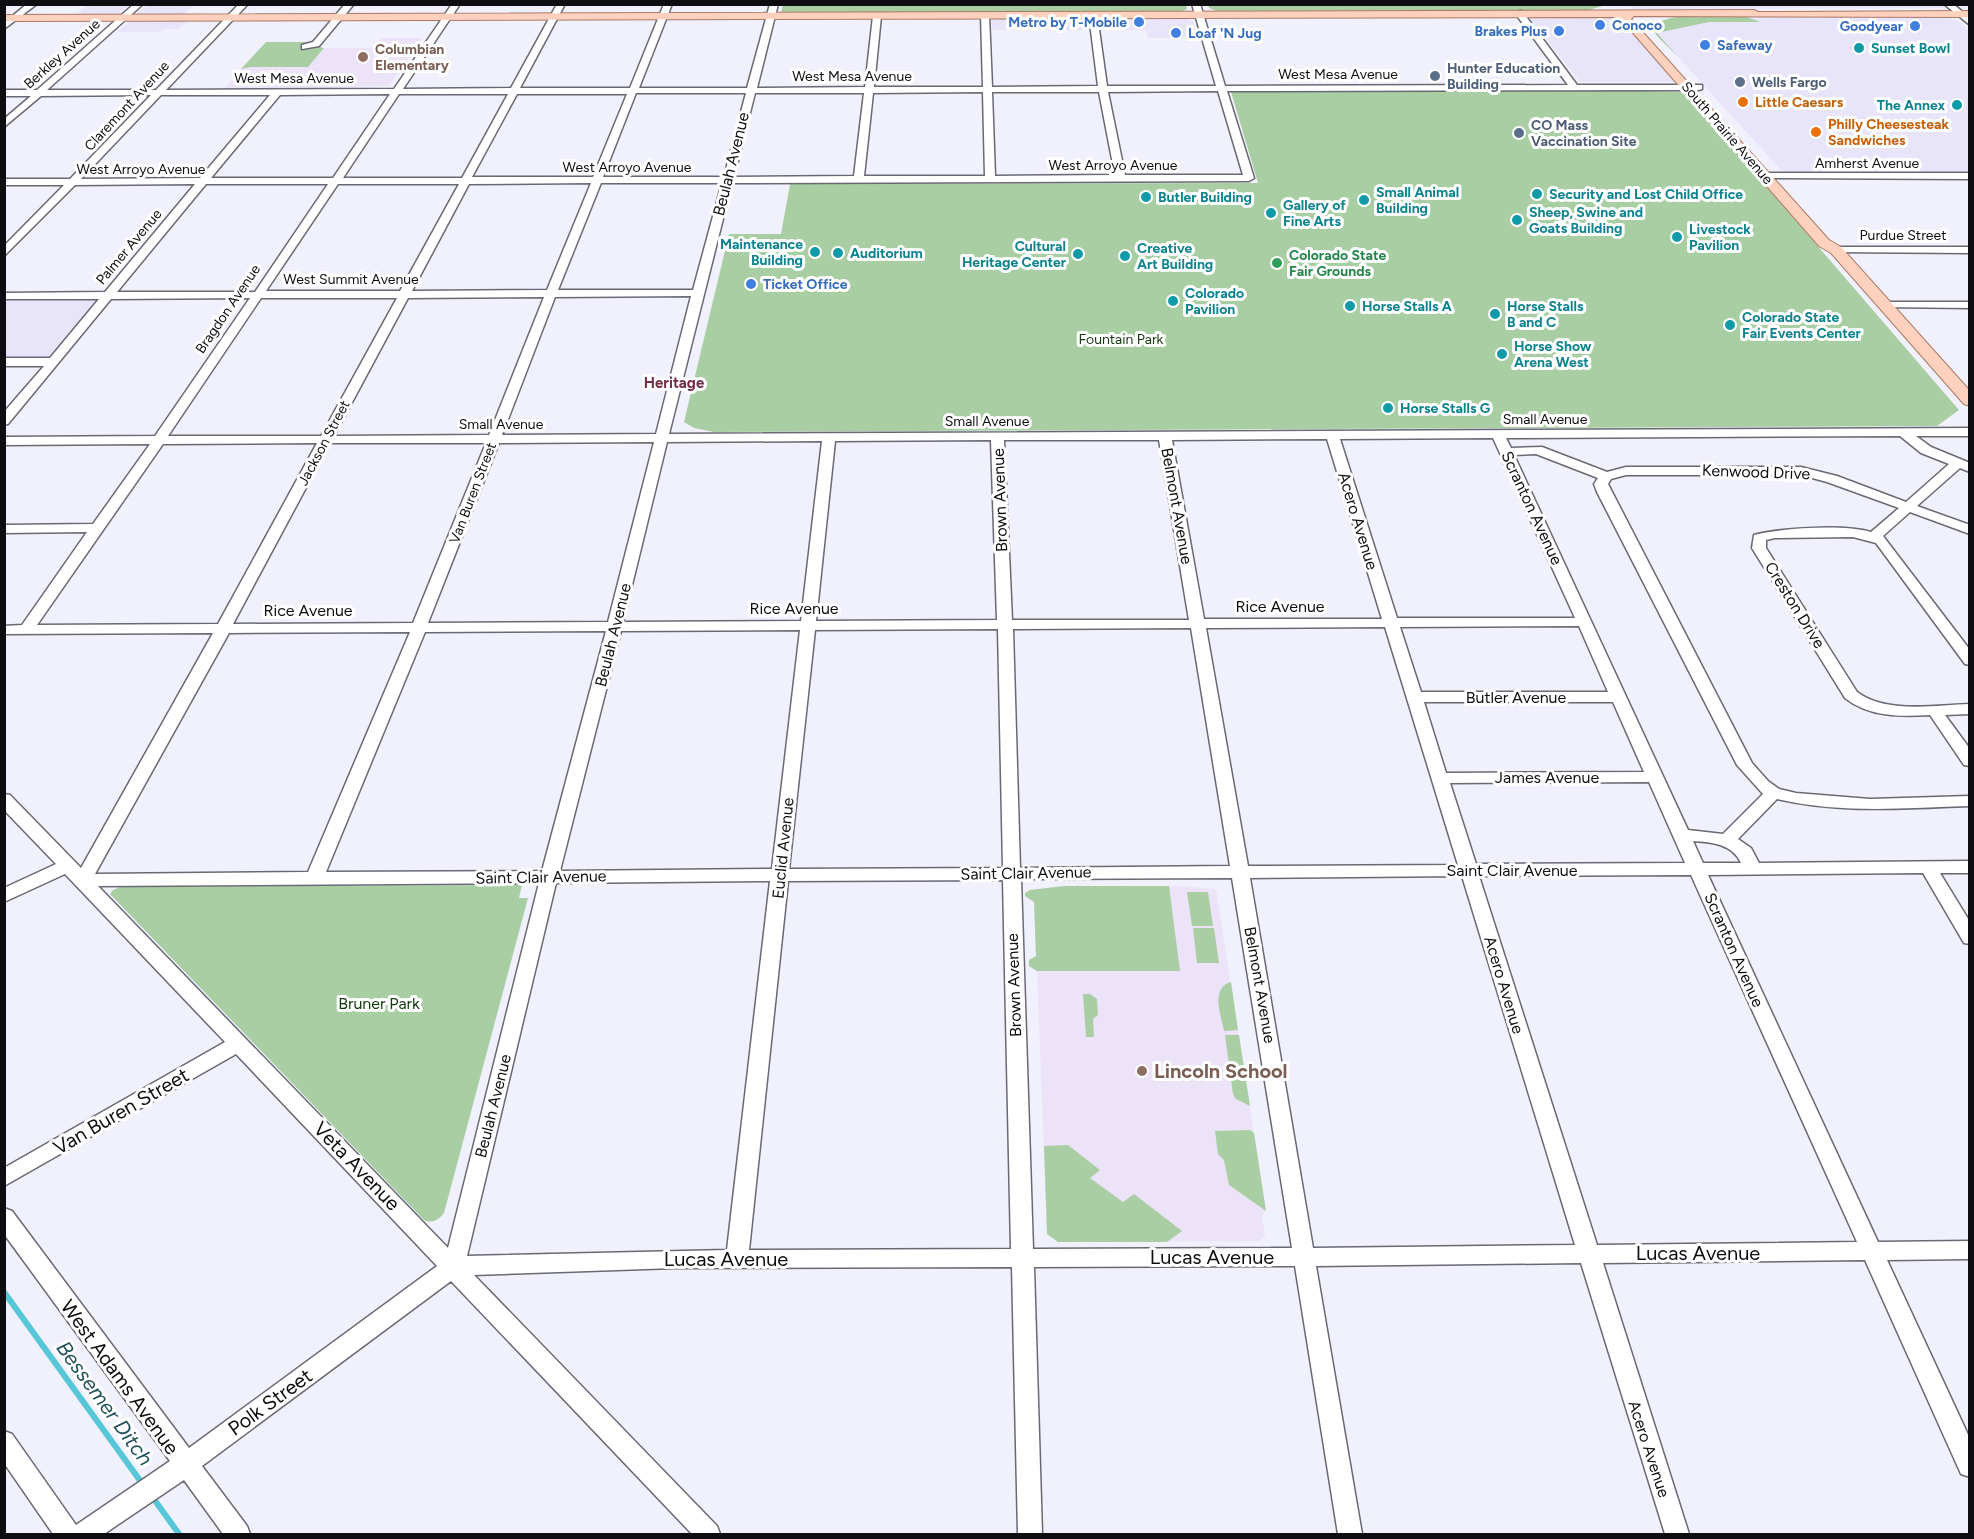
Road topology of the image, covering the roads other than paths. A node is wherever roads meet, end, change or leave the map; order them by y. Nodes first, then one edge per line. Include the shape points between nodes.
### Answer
1 (33, 4) edge
2 (139, 4) edge
3 (244, 4) edge
4 (350, 4) edge
5 (456, 4) edge
6 (1612, 4) edge
7 (1619, 4) edge
8 (1197, 9) edge
9 (558, 10) edge
10 (666, 10) edge
11 (773, 10) edge
12 (1961, 11) edge
13 (1589, 13) junction
14 (1519, 14) junction
15 (1630, 14) junction
16 (1754, 14) junction
17 (985, 15) junction
18 (1093, 15) junction
19 (1684, 15) junction
20 (447, 16) junction
21 (877, 16) junction
22 (231, 17) junction
23 (339, 17) junction
24 (10, 18) edge
25 (123, 18) junction
26 (1970, 23) edge
27 (4, 27) edge
28 (1647, 30) junction
29 (305, 47) dead end
30 (1574, 87) junction
31 (1693, 87) junction
32 (1221, 88) junction
33 (986, 89) junction
34 (1103, 89) junction
35 (514, 90) junction
36 (632, 90) junction
37 (750, 90) junction
38 (868, 90) junction
39 (395, 91) junction
40 (39, 92) junction
41 (158, 92) junction
42 (277, 92) junction
43 (4, 93) edge
44 (4, 124) edge
45 (1771, 176) junction
46 (1970, 176) edge
47 (1121, 178) junction
48 (859, 179) junction
49 (990, 179) junction
50 (596, 180) junction
51 (727, 180) junction
52 (333, 181) junction
53 (468, 181) junction
54 (74, 182) junction
55 (204, 182) junction
56 (4, 183) edge
57 (1836, 250) junction
58 (1970, 250) edge
59 (4, 253) edge
60 (698, 293) junction
61 (404, 294) junction
62 (551, 294) junction
63 (108, 295) junction
64 (256, 295) junction
65 (4, 296) edge
66 (1886, 305) junction
67 (1970, 305) edge
68 (4, 362) edge
69 (55, 362) junction
70 (1970, 401) edge
71 (4, 421) edge
72 (1903, 432) junction
73 (1970, 432) edge
74 (1498, 434) junction
75 (1537, 434) junction
76 (1332, 435) junction
77 (997, 436) junction
78 (1166, 436) junction
79 (830, 437) junction
80 (663, 438) junction
81 (494, 439) junction
82 (159, 440) junction
83 (326, 440) junction
84 (4, 441) edge
85 (1537, 450) junction
86 (1506, 453) junction
87 (1963, 466) edge
88 (1606, 476) junction
89 (1908, 507) junction
90 (97, 528) junction
91 (4, 529) edge
92 (1970, 530) edge
93 (1874, 537) junction
94 (1584, 622) junction
95 (1390, 623) junction
96 (1197, 624) junction
97 (1005, 625) junction
98 (809, 626) junction
99 (224, 628) junction
100 (420, 628) junction
101 (615, 628) junction
102 (4, 630) edge
103 (26, 630) junction
104 (1970, 661) edge
105 (1414, 697) junction
106 (1618, 697) junction
107 (1933, 709) junction
108 (1970, 709) edge
109 (1970, 761) edge
110 (1655, 777) junction
111 (1439, 778) junction
112 (1773, 793) junction
113 (4, 799) edge
114 (1970, 801) edge
115 (1681, 835) junction
116 (1727, 840) junction
117 (68, 865) junction
118 (1928, 867) junction
119 (1970, 867) edge
120 (1698, 869) junction
121 (1753, 869) junction
122 (1468, 870) junction
123 (1241, 872) junction
124 (1011, 874) junction
125 (780, 875) junction
126 (549, 878) junction
127 (314, 879) junction
128 (83, 880) junction
129 (4, 896) edge
130 (1970, 938) edge
131 (237, 1044) junction
132 (4, 1178) edge
133 (4, 1218) edge
134 (1970, 1250) edge
135 (1870, 1251) junction
136 (1587, 1254) junction
137 (1304, 1257) junction
138 (1021, 1258) junction
139 (737, 1260) junction
140 (454, 1266) junction
141 (4, 1442) edge
142 (185, 1465) junction
143 (1970, 1466) edge
144 (67, 1534) edge
145 (84, 1534) edge
146 (238, 1534) edge
147 (708, 1534) edge
148 (1030, 1534) edge
149 (1350, 1534) edge
150 (1677, 1534) edge

1 - 24 street
2 - 25 street, Berkley Avenue
3 - 22 street, Claremont Avenue
4 - 23 street
5 - 20 street, Bragdon Avenue
6 - 13 main road
7 - 15 main road, South Prairie Avenue
8 - 14 main road
8 - 18 main road
8 - 32 street
9 - 10 main road
9 - 20 main road
9 - 35 street, Jackson Street
10 - 11 main road
10 - 36 street, Van Buren Street
11 - 21 main road
11 - 37 street, Beulah Avenue
12 - 16 main road
12 - 26 street
13 - 14 main road
13 - 15 main road
14 - 30 street
15 - 16 main road
15 - 19 main road
15 - 28 main road, South Prairie Avenue
15 - 31 main road, South Prairie Avenue via 1624,17
16 - 19 main road
17 - 18 main road
17 - 21 main road
17 - 33 street
18 - 34 street
19 - 28 main road via 1654,21
20 - 23 main road
20 - 39 street, Bragdon Avenue
21 - 38 street
22 - 23 main road
22 - 25 main road
22 - 41 street, Claremont Avenue
23 - 29 street via 316,44
24 - 25 main road
24 - 27 street
25 - 40 street, Berkley Avenue
28 - 31 main road, South Prairie Avenue
30 - 31 street, West Mesa Avenue
30 - 32 street, West Mesa Avenue
31 - 45 main road, South Prairie Avenue
32 - 34 street, West Mesa Avenue
32 - 47 street, West Arroyo Avenue via 1249,178
33 - 34 street, West Mesa Avenue
33 - 38 street, West Mesa Avenue
33 - 49 street
34 - 47 street
35 - 36 street, West Mesa Avenue
35 - 39 street, West Mesa Avenue
35 - 53 street, Jackson Street
36 - 37 street, West Mesa Avenue
36 - 50 street, Van Buren Street
37 - 38 street, West Mesa Avenue
37 - 51 street, Beulah Avenue
38 - 48 street
39 - 42 street, West Mesa Avenue
39 - 52 street, Bragdon Avenue
40 - 41 street, West Mesa Avenue
40 - 43 street, West Mesa Avenue
40 - 44 street, Berkley Avenue
41 - 42 street, West Mesa Avenue
41 - 54 street, Claremont Avenue
42 - 55 street, Palmer Avenue
45 - 46 street, Amherst Avenue
45 - 57 main road, South Prairie Avenue via 1824,243
47 - 49 street, West Arroyo Avenue
48 - 49 street, West Arroyo Avenue
48 - 51 street, West Arroyo Avenue
50 - 51 street, West Arroyo Avenue
50 - 53 street, West Arroyo Avenue
50 - 62 street, Van Buren Street
51 - 60 street, Beulah Avenue
52 - 53 street, West Arroyo Avenue
52 - 55 street, West Arroyo Avenue
52 - 64 street, Bragdon Avenue
53 - 61 street, Jackson Street
54 - 55 street, West Arroyo Avenue
54 - 56 street, West Arroyo Avenue
54 - 59 street, Claremont Avenue
55 - 63 street, Palmer Avenue
57 - 58 street, Purdue Street
57 - 66 main road, South Prairie Avenue
60 - 62 street, West Summit Avenue
60 - 80 street, Beulah Avenue
61 - 62 street, West Summit Avenue
61 - 64 street, West Summit Avenue
61 - 83 street, Jackson Street
62 - 81 street, Van Buren Street
63 - 64 street, West Summit Avenue
63 - 65 street, West Summit Avenue
63 - 69 street, Palmer Avenue
64 - 82 street, Bragdon Avenue
66 - 67 street
66 - 70 main road, South Prairie Avenue
68 - 69 street
69 - 71 street, Palmer Avenue
72 - 73 street, Small Avenue
72 - 75 street, Small Avenue
72 - 87 street via 1926,450
74 - 75 street, Small Avenue
74 - 76 street, Small Avenue
74 - 86 street, Scranton Avenue
75 - 85 street via 1541,444
76 - 78 street, Small Avenue
76 - 95 street, Acero Avenue
77 - 78 street, Small Avenue
77 - 79 street, Small Avenue
77 - 97 street, Brown Avenue
78 - 96 street, Belmont Avenue
79 - 80 street, Small Avenue
79 - 98 street, Euclid Avenue
80 - 81 street, Small Avenue
80 - 101 street, Beulah Avenue
81 - 83 street, Small Avenue
81 - 100 street, Van Buren Street
82 - 83 street, Small Avenue
82 - 84 street, Small Avenue
82 - 90 street, Bragdon Avenue
83 - 99 street, Jackson Street
85 - 86 street
85 - 88 street
86 - 94 street, Scranton Avenue
87 - 89 street
88 - 89 street, Kenwood Drive via 1626,471 1801,471 1826,476
88 - 112 street via 1601,484 1604,492 1745,765
89 - 92 street, Kenwood Drive
89 - 93 street
90 - 91 street
90 - 103 street, Bragdon Avenue
93 - 104 street via 1885,544
93 - 107 street, Creston Drive via 1775,534 1759,538 1758,543 1855,699 1880,709
94 - 95 street, Rice Avenue
94 - 106 street, Scranton Avenue
95 - 96 street, Rice Avenue
95 - 105 street, Acero Avenue
96 - 97 street, Rice Avenue
96 - 123 street, Belmont Avenue
97 - 98 street, Rice Avenue
97 - 124 street, Brown Avenue
98 - 101 street, Rice Avenue
98 - 125 street, Euclid Avenue
99 - 100 street, Rice Avenue
99 - 103 street, Rice Avenue
99 - 128 street, Jackson Street
100 - 101 street, Rice Avenue
100 - 127 street, Van Buren Street
101 - 126 street, Beulah Avenue
102 - 103 street, Rice Avenue
105 - 106 street, Butler Avenue
105 - 111 street, Acero Avenue
106 - 110 street, Scranton Avenue
107 - 108 street, Creston Drive
107 - 109 street
110 - 111 street, James Avenue
110 - 115 street, Scranton Avenue
111 - 122 street, Acero Avenue
112 - 114 street via 1829,803
112 - 116 street
113 - 117 street, Veta Avenue
115 - 116 street
115 - 120 street, Scranton Avenue
116 - 121 street via 1745,852
117 - 128 street, Veta Avenue
117 - 129 street
118 - 119 street, Saint Clair Avenue
118 - 121 street, Saint Clair Avenue
118 - 130 street
120 - 121 street, Saint Clair Avenue
120 - 122 street, Saint Clair Avenue
120 - 135 street, Scranton Avenue
122 - 123 street, Saint Clair Avenue
122 - 136 street, Acero Avenue
123 - 124 street, Saint Clair Avenue
123 - 137 street, Belmont Avenue
124 - 125 street, Saint Clair Avenue
124 - 138 street, Brown Avenue
125 - 126 street, Saint Clair Avenue
125 - 139 street, Euclid Avenue
126 - 127 street, Saint Clair Avenue
126 - 140 street, Beulah Avenue
127 - 128 street, Saint Clair Avenue
128 - 131 street, Veta Avenue
131 - 132 street, Van Buren Street
131 - 140 street, Veta Avenue
133 - 142 street, West Adams Avenue
134 - 135 street, Lucas Avenue
135 - 136 street, Lucas Avenue
135 - 143 street, Scranton Avenue
136 - 137 street, Lucas Avenue
136 - 150 street, Acero Avenue
137 - 138 street, Lucas Avenue
137 - 149 street, Belmont Avenue
138 - 139 street, Lucas Avenue
138 - 148 street, Brown Avenue
139 - 140 street, Lucas Avenue
140 - 142 street, Polk Street
140 - 147 street, Veta Avenue
141 - 144 street
142 - 145 street, Polk Street
142 - 146 street, West Adams Avenue

